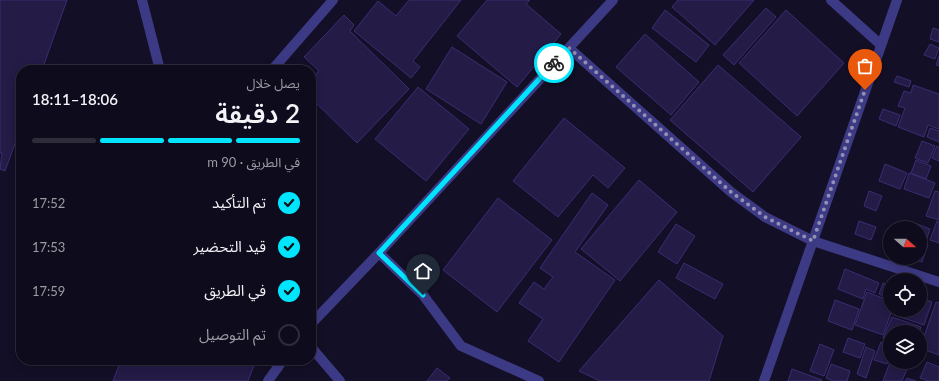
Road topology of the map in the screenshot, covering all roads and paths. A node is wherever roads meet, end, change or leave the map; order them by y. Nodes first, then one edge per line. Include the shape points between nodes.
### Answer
1 (142, 0) edge
2 (333, 0) edge
3 (613, 0) edge
4 (831, 0) edge
5 (897, 0) edge
6 (881, 45) junction
7 (569, 48) junction
8 (159, 65) edge
9 (276, 65) edge
10 (813, 241) junction
11 (379, 253) junction
12 (939, 282) edge
13 (316, 319) edge
14 (316, 353) edge
15 (279, 365) edge
16 (268, 381) edge
17 (340, 381) edge
18 (539, 381) edge
19 (764, 381) edge

1 - 8 street
2 - 9 street
3 - 7 street
4 - 6 street
5 - 6 street
6 - 10 street
7 - 10 street via 731,192 765,217
7 - 11 street
10 - 12 street
10 - 19 street
11 - 13 street
11 - 18 street via 423,295 461,346
14 - 17 street
15 - 16 street

